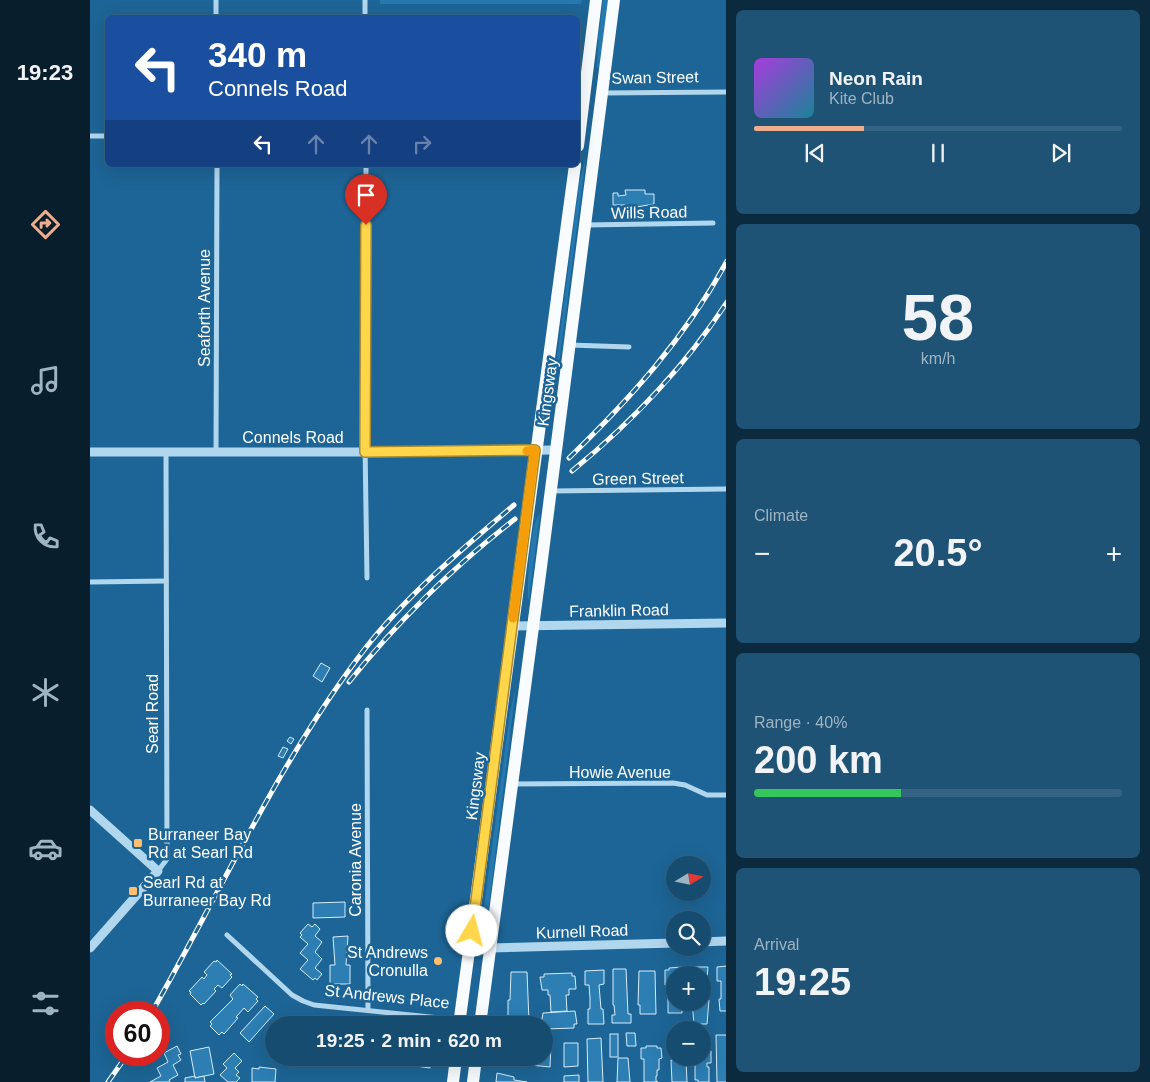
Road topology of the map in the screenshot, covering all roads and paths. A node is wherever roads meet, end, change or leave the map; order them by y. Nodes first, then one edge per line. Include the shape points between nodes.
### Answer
1 (216, 0) edge
2 (365, 0) edge
3 (596, 0) edge
4 (614, 0) edge
5 (216, 15) edge
6 (365, 15) edge
7 (584, 92) junction
8 (726, 92) edge
9 (601, 94) junction
10 (580, 119) edge
11 (90, 136) edge
12 (105, 136) edge
13 (217, 167) edge
14 (366, 167) edge
15 (575, 167) edge
16 (713, 223) dead end
17 (586, 225) junction
18 (570, 345) junction
19 (629, 347) dead end
20 (535, 450) junction
21 (556, 450) junction
22 (216, 451) junction
23 (90, 452) edge
24 (166, 452) junction
25 (365, 452) junction
26 (726, 489) edge
27 (550, 491) junction
28 (367, 578) dead end
29 (166, 581) junction
30 (90, 582) edge
31 (726, 624) edge
32 (512, 626) junction
33 (532, 626) junction
34 (367, 710) dead end
35 (512, 784) junction
36 (726, 796) edge
37 (90, 810) edge
38 (158, 872) junction
39 (226, 935) dead end
40 (726, 941) edge
41 (711, 942) edge
42 (666, 943) edge
43 (90, 948) edge
44 (490, 948) junction
45 (368, 1010) junction
46 (410, 1016) edge
47 (460, 1016) edge
48 (481, 1016) edge
49 (455, 1066) edge
50 (475, 1066) edge
51 (453, 1082) edge
52 (472, 1082) edge

1 - 5 street
2 - 6 street
3 - 7 main road
4 - 9 main road, Kingsway
7 - 9 main road, Swan Street
7 - 10 main road
8 - 9 street, Swan Street
9 - 17 main road, Kingsway
11 - 12 street
13 - 22 street, Seaforth Avenue
14 - 25 street
15 - 20 main road, Kingsway
16 - 17 street, Wills Road
17 - 18 main road, Kingsway
18 - 19 street
18 - 21 main road, Kingsway
20 - 21 street, Connels Road
20 - 25 street, Connels Road
20 - 32 main road, Kingsway
21 - 27 main road, Kingsway
22 - 24 street, Connels Road
22 - 25 street, Connels Road
23 - 24 street, Connels Road
24 - 29 street, Searl Road
25 - 28 street
26 - 27 street, Green Street
27 - 33 main road, Kingsway
29 - 30 street
29 - 38 street, Searl Road via 167,859
31 - 33 street, Franklin Road
32 - 33 street, Franklin Road
32 - 47 main road, Kingsway
33 - 35 main road, Kingsway
34 - 45 street, Caronia Avenue
35 - 36 street, Howie Avenue via 673,783 707,795
35 - 44 main road, Kingsway
37 - 38 street
38 - 43 street, Searl Road
39 - 45 street, St Andrews Place via 292,995 303,1001
40 - 41 street
42 - 44 street, Kurnell Road
44 - 48 main road, Kingsway
45 - 46 street, St Andrews Place
49 - 51 main road
50 - 52 main road

